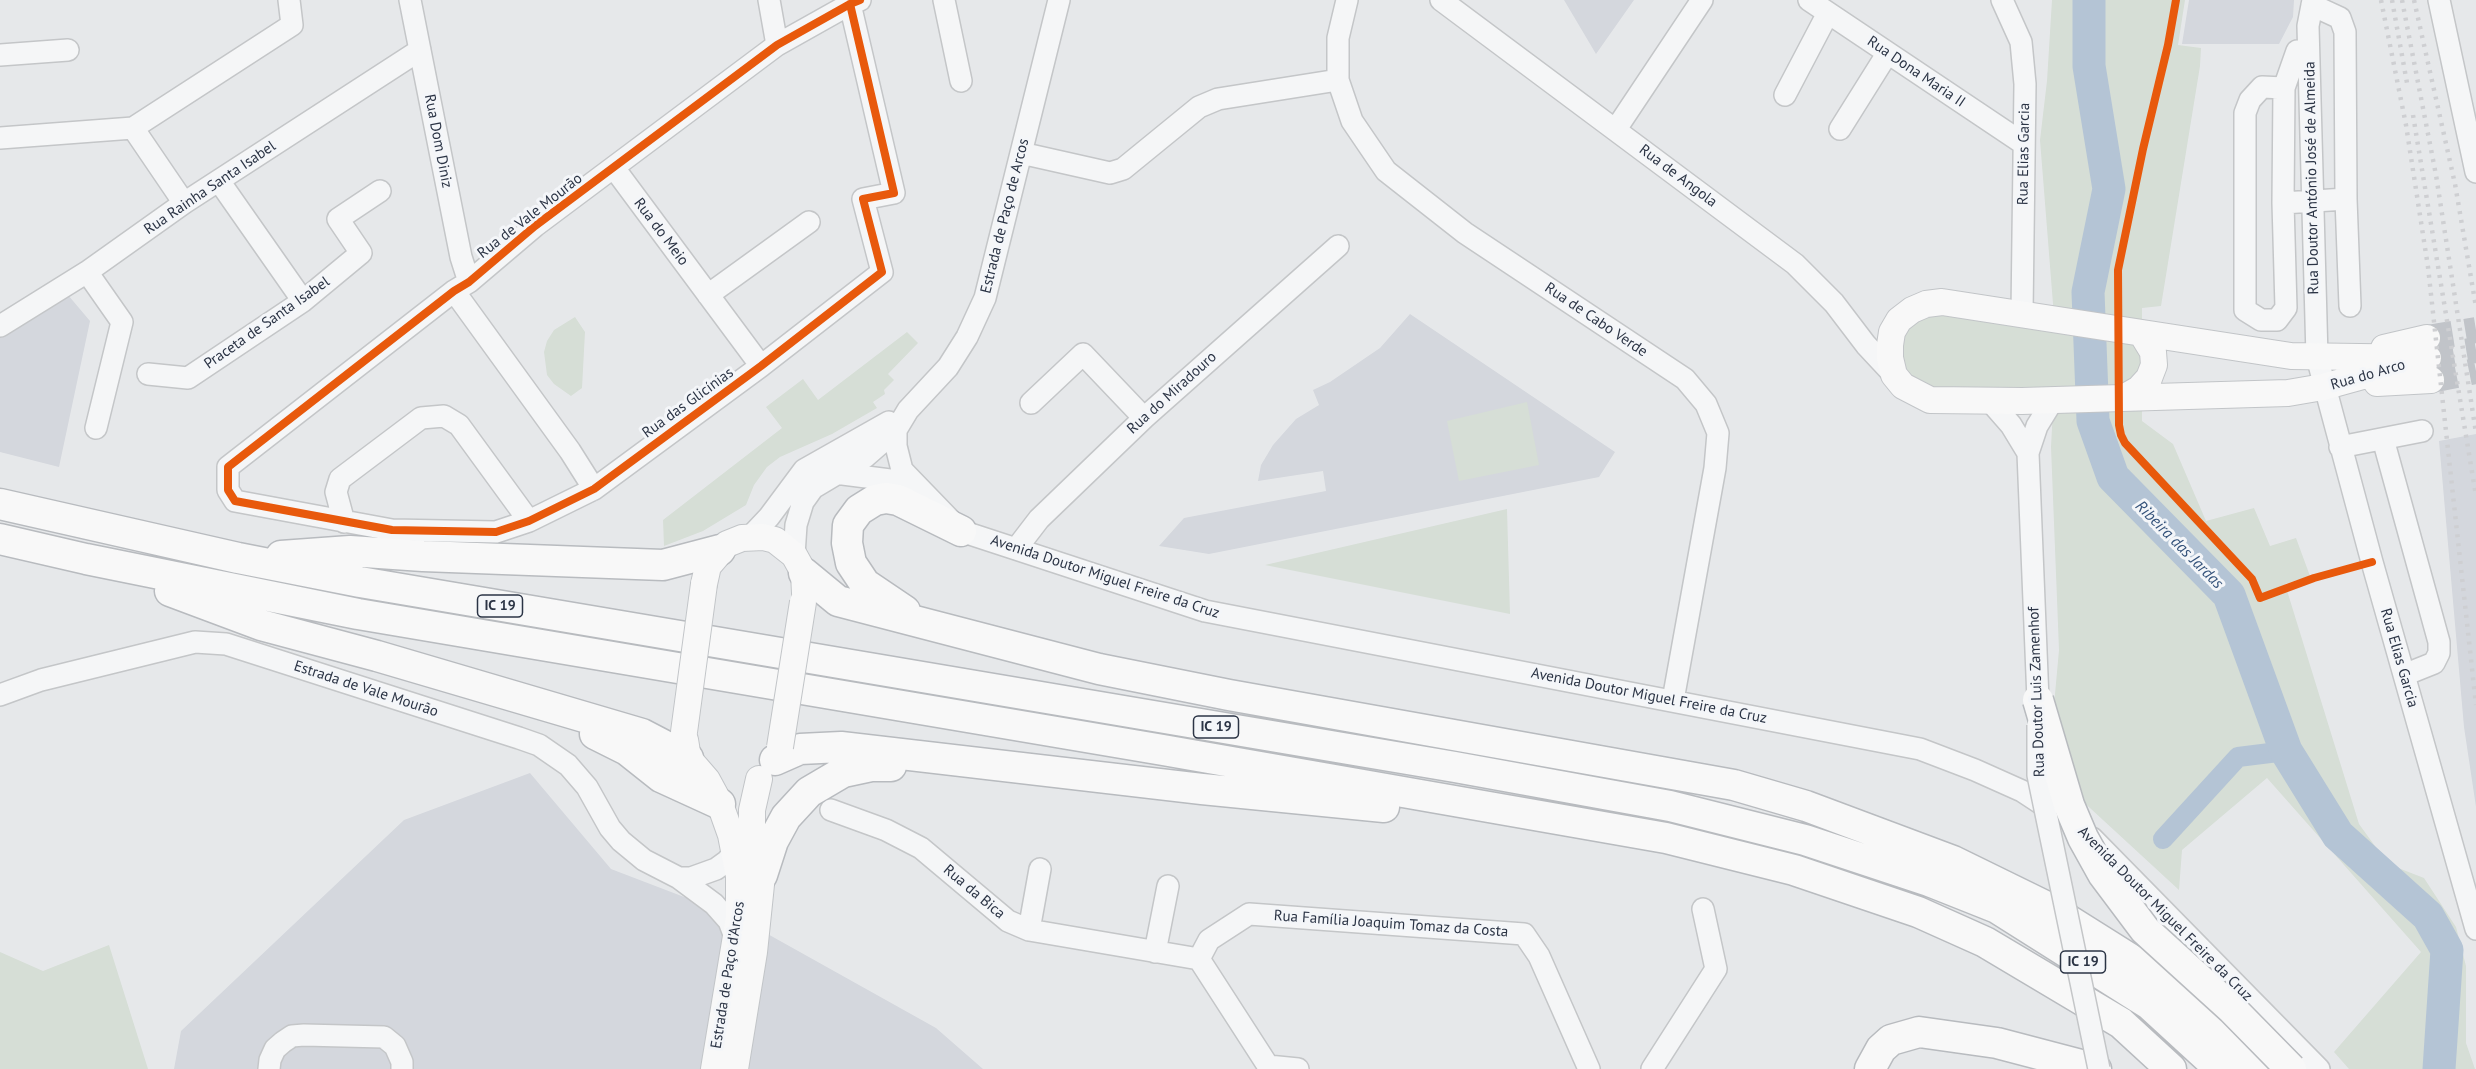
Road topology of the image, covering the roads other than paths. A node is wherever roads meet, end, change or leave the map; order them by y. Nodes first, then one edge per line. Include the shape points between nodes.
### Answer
1 (290, 0) edge
2 (410, 0) edge
3 (769, 0) edge
4 (944, 0) edge
5 (1059, 0) edge
6 (1347, 0) edge
7 (1441, 0) edge
8 (1702, 0) edge
9 (1809, 0) edge
10 (2002, 0) edge
11 (2439, 0) edge
12 (855, 2) edge
13 (2313, 3) edge
14 (1828, 13) junction
15 (777, 45) junction
16 (68, 50) dead end
17 (420, 50) junction
18 (2297, 51) dead end
19 (1887, 54) junction
20 (0, 55) edge
21 (1338, 80) junction
22 (961, 81) dead end
23 (2284, 88) junction
24 (1785, 95) dead end
25 (2468, 96) edge
26 (133, 128) junction
27 (1616, 129) junction
28 (1840, 129) dead end
29 (0, 138) edge
30 (2024, 144) junction
31 (1021, 153) junction
32 (614, 168) junction
33 (2476, 172) edge
34 (219, 181) junction
35 (380, 191) dead end
36 (2346, 199) junction
37 (2314, 201) junction
38 (2283, 203) junction
39 (184, 204) junction
40 (809, 222) dead end
41 (1338, 246) dead end
42 (87, 272) junction
43 (461, 287) junction
44 (708, 295) junction
45 (303, 301) junction
46 (2350, 306) dead end
47 (2022, 313) junction
48 (0, 326) edge
49 (2142, 334) junction
50 (2427, 338) tunnel mouth
51 (2317, 357) junction
52 (2342, 358) junction
53 (761, 366) junction
54 (148, 374) dead end
55 (1894, 375) junction
56 (2431, 380) tunnel mouth
57 (2323, 387) junction
58 (2123, 398) junction
59 (2053, 400) junction
60 (1990, 401) junction
61 (1030, 403) dead end
62 (908, 410) junction
63 (1144, 418) junction
64 (96, 428) dead end
65 (896, 430) junction
66 (2422, 431) dead end
67 (2383, 439) junction
68 (2340, 447) junction
69 (2028, 453) junction
70 (865, 457) junction
71 (835, 463) junction
72 (228, 467) joint
73 (902, 470) junction
74 (594, 489) junction
75 (0, 504) edge
76 (928, 513) junction
77 (529, 521) junction
78 (344, 522) junction
79 (961, 531) junction
80 (751, 536) junction
81 (0, 539) edge
82 (1016, 549) junction
83 (720, 550) junction
84 (238, 558) junction
85 (86, 559) junction
86 (800, 577) junction
87 (922, 623) junction
88 (2404, 675) junction
89 (453, 678) junction
90 (0, 695) edge
91 (1673, 700) junction
92 (2038, 700) junction
93 (771, 762) junction
94 (975, 763) junction
95 (700, 769) junction
96 (1449, 800) junction
97 (831, 810) dead end
98 (735, 851) junction
99 (1040, 869) dead end
100 (762, 875) junction
101 (679, 878) junction
102 (1168, 886) dead end
103 (1703, 909) dead end
104 (2476, 929) edge
105 (1029, 930) junction
106 (735, 937) junction
107 (1155, 952) junction
108 (1199, 959) junction
109 (1269, 1067) edge
110 (269, 1069) edge
111 (402, 1069) edge
112 (714, 1069) edge
113 (735, 1069) edge
114 (1298, 1069) edge
115 (1589, 1069) edge
116 (1652, 1069) edge
117 (1870, 1069) edge
118 (2097, 1069) edge
119 (2171, 1069) edge
120 (2220, 1069) edge
121 (2255, 1069) edge
122 (2291, 1069) edge
123 (2319, 1069) edge

1 - 26 street via 292,25
2 - 17 street, Rua Dom Diniz
3 - 15 street
4 - 22 street
5 - 31 street, Estrada de Paço de Arcos
6 - 21 street, Rua de Cabo Verde via 1336,54
7 - 27 street, Rua de Angola
8 - 27 street
9 - 14 street, Rua Dona Maria II
10 - 30 street, Rua Elias Garcia via 2021,42
11 - 25 street
12 - 15 street, Rua de Vale Mourão
12 - 53 street, Rua das Glicínias via 894,193 863,199 882,272
13 - 36 street via 2340,18 2344,32
13 - 37 street, Rua Doutor António José de Almeida via 2308,26
14 - 19 street, Rua Dona Maria II
14 - 24 street
15 - 32 street, Rua de Vale Mourão
16 - 20 street
17 - 34 street, Rua Rainha Santa Isabel
17 - 43 street, Rua Dom Diniz via 461,257
18 - 23 street
19 - 28 street
19 - 30 street, Rua Dona Maria II
21 - 31 street via 1218,99 1198,107 1123,169 1110,173
21 - 91 street, Rua de Cabo Verde via 1352,121 1386,171 1465,233 1685,379 1706,404 1718,433 1715,468
23 - 38 street
23 - 38 street via 2262,87 2250,100 2246,113 2245,310 2261,320 2277,320 2286,308
25 - 33 street
26 - 29 street
26 - 39 street
27 - 55 street, Rua de Angola via 1795,264 1834,303
30 - 47 street, Rua Elias Garcia
31 - 62 street, Estrada de Paço de Arcos via 985,298 948,367
32 - 43 street, Rua de Vale Mourão
32 - 44 street, Rua do Meio
34 - 39 street, Rua Rainha Santa Isabel
34 - 45 street
35 - 45 street, Praceta de Santa Isabel via 338,219 361,253
36 - 37 street
36 - 46 street
37 - 38 street
37 - 51 street, Rua Doutor António José de Almeida
39 - 42 street, Rua Rainha Santa Isabel
40 - 44 street
41 - 63 street, Rua do Miradouro
42 - 48 street, Rua Rainha Santa Isabel
42 - 64 street via 122,322
43 - 72 street, Rua de Vale Mourão
43 - 74 street, Rua Dom Diniz
44 - 53 street, Rua do Meio
45 - 54 street, Praceta de Santa Isabel via 188,378
47 - 49 main road, Rua do Arco
47 - 55 main road, Rua do Arco via 1942,302 1912,310 1892,332 1890,358
49 - 51 main road, Rua do Arco
49 - 58 main road via 2153,352 2154,365 2150,378
50 - 52 main road, Rua do Arco
51 - 52 main road, Rua do Arco
51 - 57 street, Rua Doutor António José de Almeida
52 - 57 main road, Rua do Arco via 2428,358
53 - 74 street, Rua das Glicínias
55 - 60 main road via 1903,387 1930,400
56 - 57 main road, Rua do Arco
57 - 58 main road via 2288,393
57 - 68 street, Rua Elias Garcia
58 - 59 main road
59 - 60 main road
59 - 69 street via 2037,426
60 - 69 street
61 - 63 street via 1083,354
62 - 65 street
62 - 71 street, Estrada de Paço d'Arcos
63 - 82 street, Rua do Miradouro via 1039,519
65 - 70 street
65 - 73 street
66 - 67 street
67 - 68 street
67 - 88 street via 2439,642 2434,663
68 - 88 street, Rua Elias Garcia
69 - 92 street, Rua Doutor Luis Zamenhof
70 - 71 street, Avenida Doutor Miguel Freire da Cruz
70 - 73 street, Avenida Doutor Miguel Freire da Cruz
71 - 76 street via 890,480
71 - 80 street, Estrada de Paço d'Arcos via 804,470
71 - 86 street, Estrada de Paço d'Arcos via 803,502 796,525
72 - 78 street, Rua das Glicínias via 228,490 235,501
73 - 79 street, Avenida Doutor Miguel Freire da Cruz
74 - 77 street, Rua das Glicínias
75 - 84 highway, IC 19
76 - 79 highway
76 - 87 highway via 898,500 875,500 859,510 848,525 847,543 851,563 865,584
77 - 78 street, Rua das Glicínias via 496,532 392,530
77 - 78 street via 459,425 444,416 422,417 340,479 336,492
79 - 82 street, Avenida Doutor Miguel Freire da Cruz
80 - 83 main road, Estrada de Paço d'Arcos via 734,540
80 - 86 main road via 775,540
81 - 85 highway, IC 19
82 - 91 street, Avenida Doutor Miguel Freire da Cruz via 1205,611
83 - 84 highway via 663,565 350,551
83 - 95 main road, Estrada de Paço d'Arcos, bridge via 708,566 704,584
84 - 120 highway, IC 19 via 1455,767 1670,806 1805,840 1997,908 2149,1004
85 - 89 highway via 261,625
85 - 96 highway, IC 19 via 358,614
86 - 87 highway via 838,601
86 - 93 main road, Estrada de Paço d'Arcos, bridge
87 - 121 highway via 1110,671 1734,785 1806,806 1953,861 2049,908 2146,969 2229,1041
88 - 104 street, Rua Elias Garcia
89 - 95 highway via 642,734
89 - 95 highway via 598,735 627,750 661,777
90 - 101 street, Estrada de Vale Mourão via 41,680 195,642 226,644 539,745 568,765 621,841 644,860
91 - 123 street, Avenida Doutor Miguel Freire da Cruz via 1920,749 2022,791 2083,830
92 - 118 street, Rua Doutor Luis Zamenhof, bridge via 2038,775
92 - 122 highway, bridge via 2069,805 2103,874 2145,930
93 - 94 highway via 800,748 819,746
93 - 95 main road via 747,784 734,786
93 - 100 main road, Estrada de Paço d'Arcos via 752,810
94 - 96 highway via 1406,809
94 - 100 highway via 871,766 830,778 809,792 786,818 773,841
95 - 98 main road, Estrada de Paço d'Arcos
96 - 119 highway, IC 19 via 1666,838 1794,870 1918,912 1985,942 2121,1023
97 - 105 street, Rua da Bica via 921,848 1008,921
98 - 101 street via 716,869
98 - 106 main road, Estrada de Paço d'Arcos via 740,894
99 - 105 street
100 - 113 main road, Estrada de Paço d'Arcos
101 - 106 street, Estrada de Vale Mourão via 723,913
102 - 107 street
103 - 116 street via 1716,969
105 - 107 street, Rua da Bica
106 - 112 main road, Estrada de Paço d'Arcos
107 - 108 street, Rua da Bica
108 - 109 street
108 - 115 street, Rua Família Joaquim Tomaz da Costa via 1209,940 1249,914 1524,934 1539,956
109 - 114 street
110 - 111 street via 275,1050 283,1042 304,1035 384,1037 395,1046
117 - 118 highway via 1891,1040 1919,1032 1997,1043

